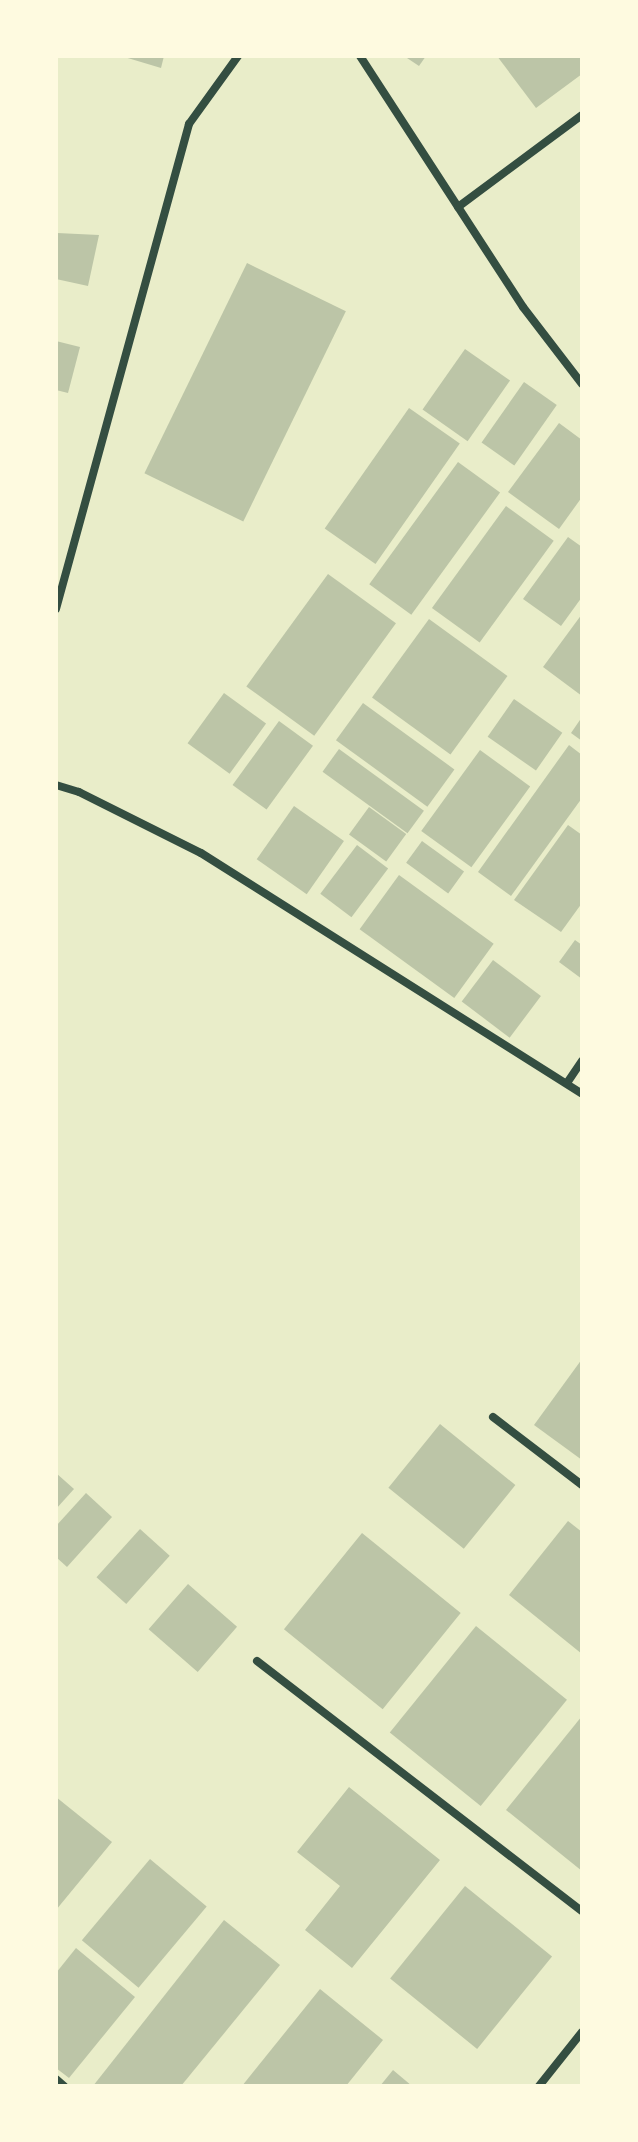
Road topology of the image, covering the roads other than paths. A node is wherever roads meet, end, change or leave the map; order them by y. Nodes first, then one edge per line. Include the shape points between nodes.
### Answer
1 (238, 56) edge
2 (360, 56) edge
3 (582, 115) edge
4 (458, 207) junction
5 (582, 384) edge
6 (56, 609) edge
7 (56, 785) edge
8 (582, 1061) edge
9 (567, 1083) junction
10 (582, 1094) edge
11 (493, 1417) dead end
12 (582, 1485) edge
13 (257, 1661) dead end
14 (582, 1911) edge
15 (582, 2032) edge
16 (56, 2079) edge
17 (64, 2086) edge
18 (539, 2086) edge

1 - 6 street via 189,124
2 - 4 street
3 - 4 street
4 - 5 street via 523,307
7 - 9 street via 201,853
8 - 9 street
9 - 10 street
11 - 12 street
13 - 14 street
15 - 18 street
16 - 17 street

